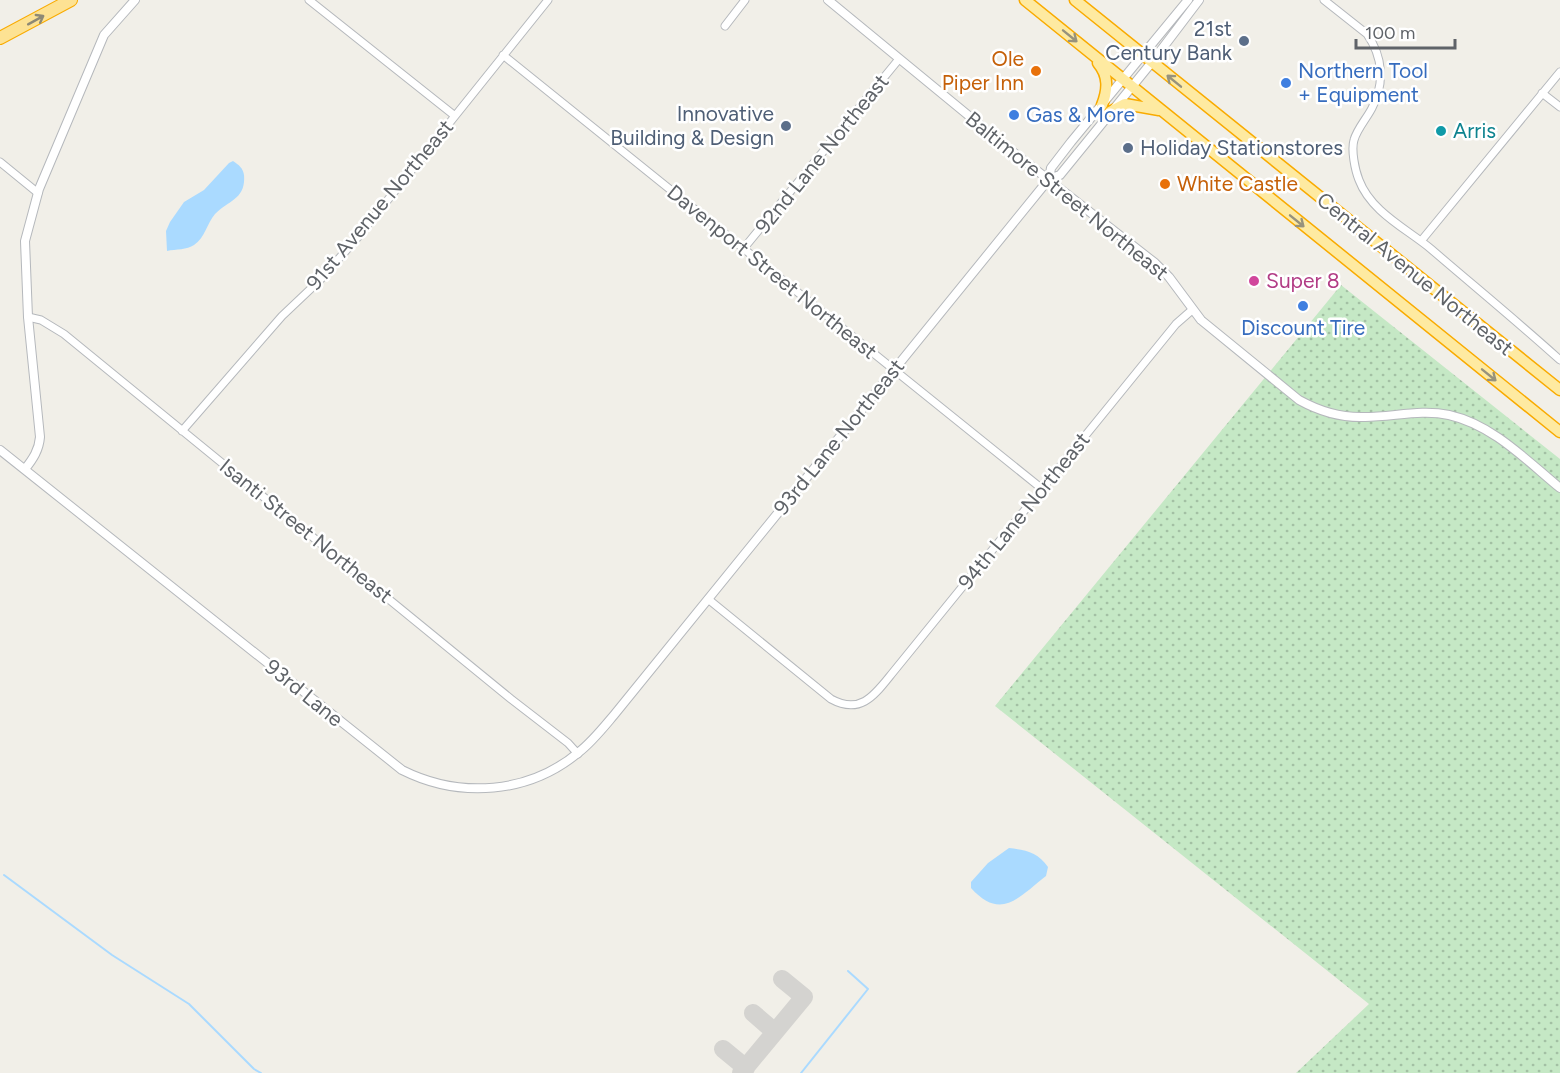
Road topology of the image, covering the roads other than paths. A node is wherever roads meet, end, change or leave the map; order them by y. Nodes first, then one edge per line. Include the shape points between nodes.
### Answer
1 (71, 0) edge
2 (135, 0) edge
3 (309, 0) edge
4 (548, 0) edge
5 (745, 0) edge
6 (828, 0) edge
7 (1025, 0) edge
8 (1075, 0) edge
9 (1188, 0) edge
10 (1199, 0) edge
11 (1324, 0) edge
12 (725, 26) dead end
13 (0, 38) edge
14 (1091, 53) junction
15 (503, 55) junction
16 (1142, 55) junction
17 (899, 59) junction
18 (1152, 62) junction
19 (1560, 72) edge
20 (1122, 79) junction
21 (1132, 86) junction
22 (1542, 93) junction
23 (1560, 107) edge
24 (1106, 108) junction
25 (1162, 111) junction
26 (456, 116) junction
27 (0, 162) edge
28 (1049, 178) junction
29 (38, 193) junction
30 (1421, 241) junction
31 (744, 248) junction
32 (1192, 310) junction
33 (28, 317) junction
34 (1560, 360) edge
35 (894, 370) junction
36 (1560, 390) edge
37 (182, 431) junction
38 (1560, 432) edge
39 (0, 450) edge
40 (25, 469) junction
41 (1041, 488) junction
42 (1560, 488) edge
43 (708, 599) junction
44 (629, 696) joint
45 (578, 754) junction

13 -> 1 highway
2 - 29 street via 104,35
3 - 26 street
4 - 15 street, 91st Avenue Northeast
5 - 12 street
6 - 17 street, Baltimore Street Northeast
7 -> 14 highway, Central Avenue Northeast
8 - 16 highway, Central Avenue Northeast
9 - 16 street, 93rd Lane Northeast
10 - 18 street, 93rd Lane Northeast
11 - 30 street via 1367,34 1381,69 1375,102 1354,139 1359,182 1374,204
14 - 20 highway, Central Avenue Northeast
14 - 24 highway via 1108,84
15 - 26 street, 91st Avenue Northeast
15 - 31 street, Davenport Street Northeast
16 - 18 highway, Central Avenue Northeast
16 - 20 street, 93rd Lane Northeast
17 - 28 street, Baltimore Street Northeast
17 - 31 street, 92nd Lane Northeast
18 - 21 street, 93rd Lane Northeast
36 -> 18 highway, Central Avenue Northeast
19 - 22 street
20 - 21 highway, Central Avenue Northeast
20 - 24 street, 93rd Lane Northeast
21 - 24 street, 93rd Lane Northeast
21 - 25 highway, Central Avenue Northeast
22 - 23 street
22 - 30 street
24 - 25 highway via 1125,104
24 - 28 street, 93rd Lane Northeast via 1060,175
25 -> 38 highway, Central Avenue Northeast
26 - 37 street, 91st Avenue Northeast via 358,237 282,316
27 - 29 street
28 - 32 street, Baltimore Street Northeast via 1155,263
28 - 35 street, 93rd Lane Northeast
29 - 33 street via 25,241
30 - 34 street
31 - 35 street, Davenport Street Northeast
32 - 41 street, 94th Lane Northeast via 1176,324
32 - 42 street, Baltimore Street Northeast via 1308,405 1351,417 1423,413 1463,419 1495,435
33 - 37 street, Isanti Street Northeast via 64,334
33 - 40 street via 40,437
35 - 41 street, Davenport Street Northeast
35 - 43 street, 93rd Lane Northeast
37 - 45 street, Isanti Street Northeast
39 - 40 street, 93rd Lane
40 - 45 street, 93rd Lane via 402,770 449,786 495,788 544,775
41 - 43 street, 94th Lane Northeast via 880,687 869,699 852,706 831,699
43 - 44 street, 93rd Lane Northeast
44 - 45 street, 93rd Lane

